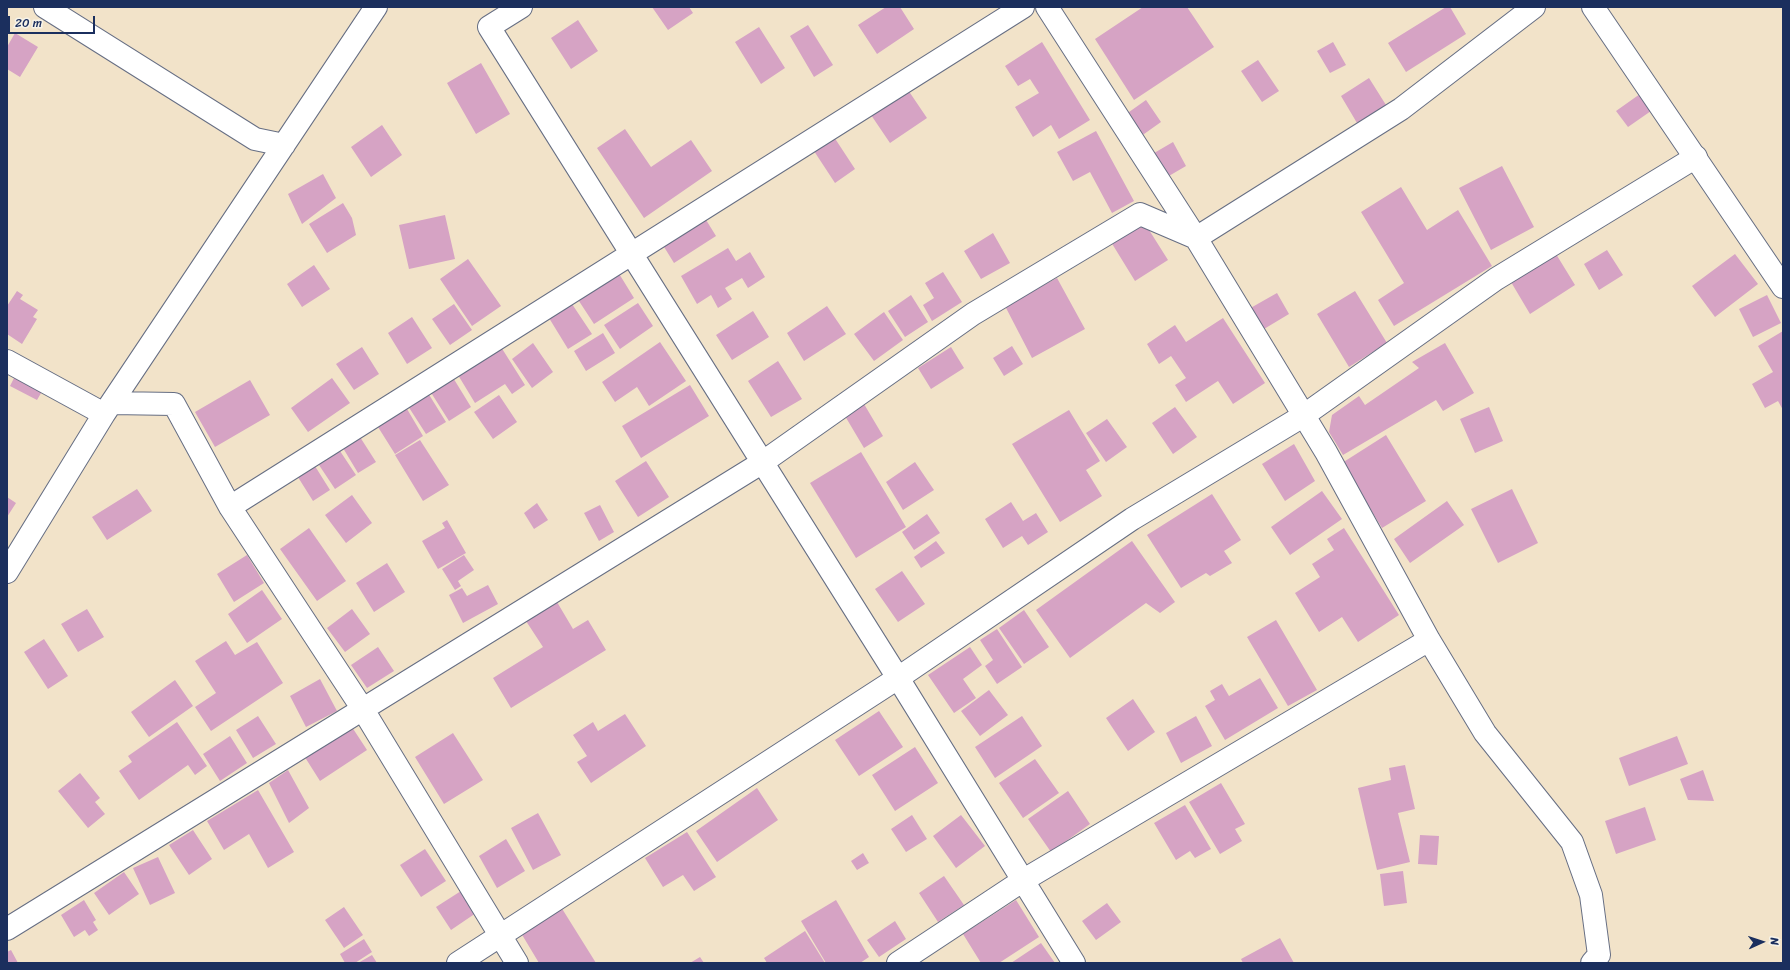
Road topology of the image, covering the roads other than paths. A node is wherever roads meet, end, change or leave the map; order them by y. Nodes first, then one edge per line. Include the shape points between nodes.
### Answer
1 (45, 7) edge
2 (376, 7) edge
3 (521, 7) edge
4 (1023, 7) edge
5 (1047, 7) edge
6 (1534, 7) edge
7 (1593, 7) edge
8 (284, 145) junction
9 (1696, 157) junction
10 (1196, 238) junction
11 (632, 254) junction
12 (1783, 287) edge
13 (7, 362) edge
14 (108, 409) junction
15 (1303, 416) junction
16 (763, 462) junction
17 (230, 507) junction
18 (7, 572) edge
19 (1429, 640) junction
20 (898, 678) junction
21 (362, 708) junction
22 (1022, 882) junction
23 (7, 929) edge
24 (500, 935) junction
25 (458, 963) edge
26 (517, 963) edge
27 (898, 963) edge
28 (1074, 963) edge
29 (1592, 963) edge

1 - 8 street via 256,139
2 - 8 street
3 - 11 street via 489,27
4 - 11 street
5 - 10 street
6 - 10 street via 1401,109
7 - 9 street
8 - 14 street
9 - 12 street
9 - 15 street via 1496,279
10 - 15 street
10 - 16 street via 1140,214 973,314
11 - 16 street
11 - 17 street
13 - 14 street
14 - 17 street via 174,404
14 - 18 street
15 - 19 street via 1326,452
15 - 20 street via 1132,519
16 - 20 street
16 - 21 street
17 - 21 street
19 - 22 street
19 - 29 street via 1485,733 1572,842 1591,894 1599,955
20 - 22 street
20 - 24 street
21 - 23 street
21 - 24 street
22 - 27 street
22 - 28 street
24 - 25 street
24 - 26 street

